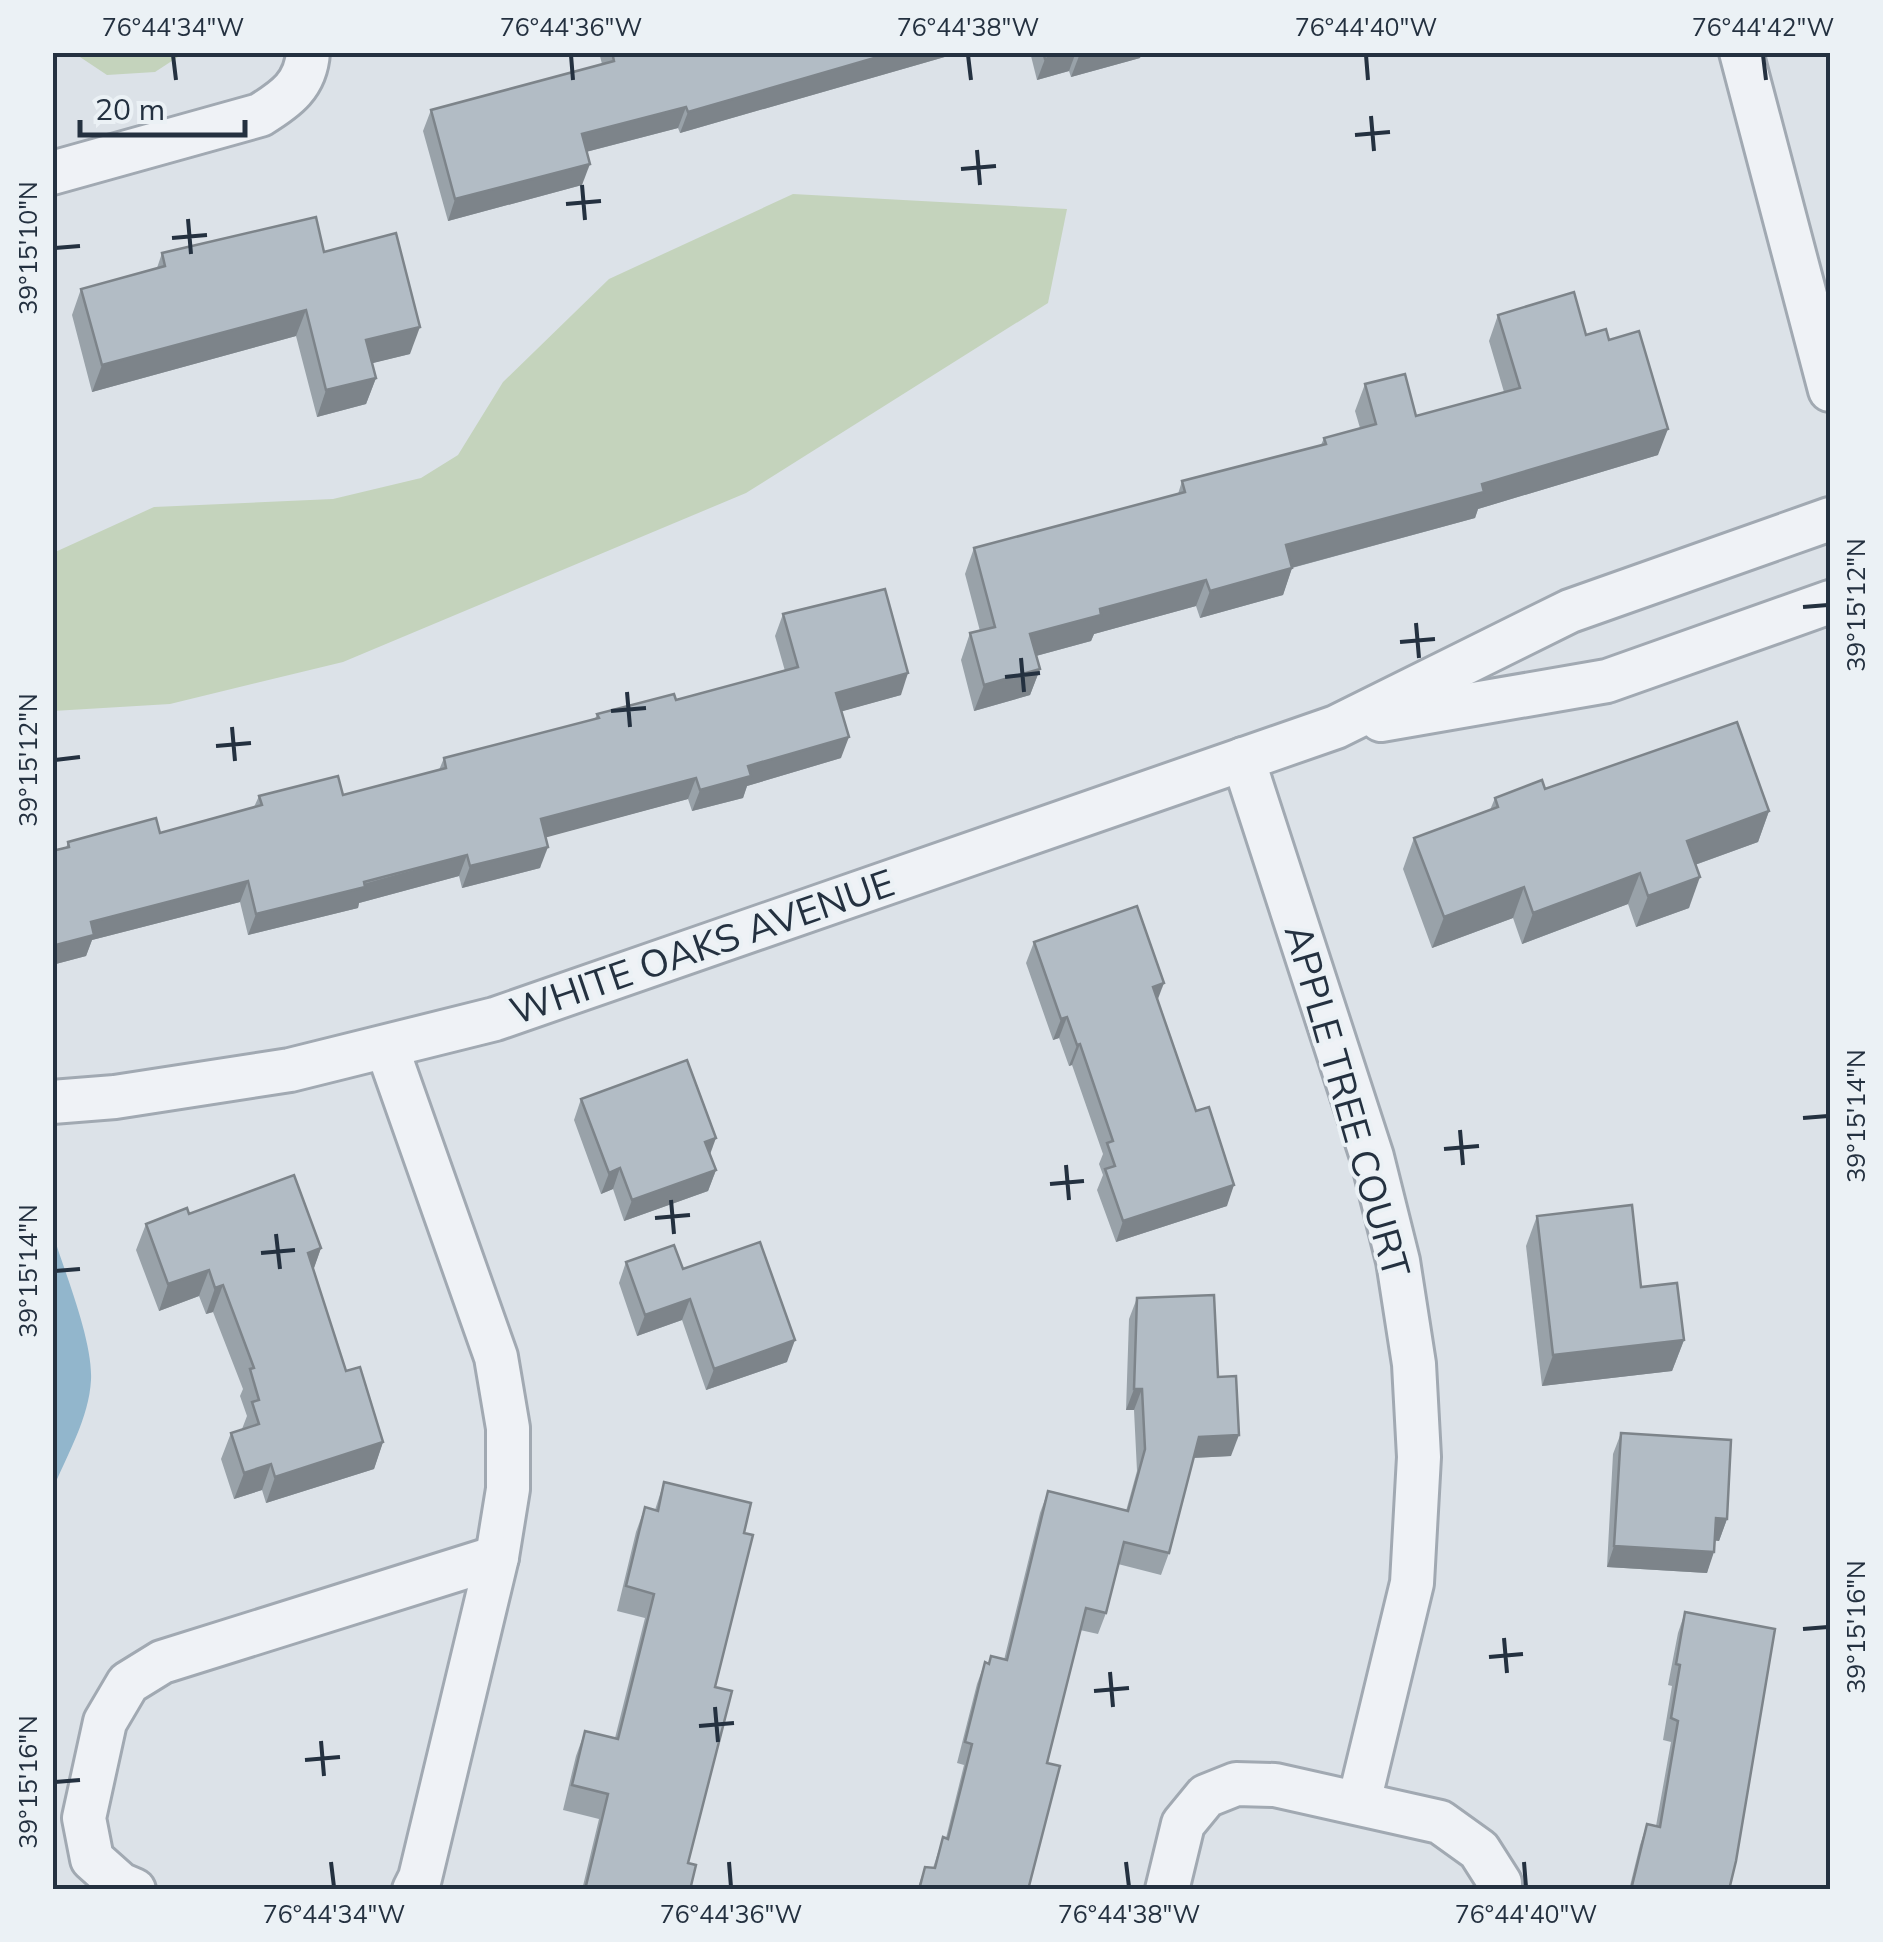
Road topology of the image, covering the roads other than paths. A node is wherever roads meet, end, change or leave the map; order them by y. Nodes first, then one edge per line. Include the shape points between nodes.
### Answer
1 (308, 52) edge
2 (1742, 52) edge
3 (52, 173) edge
4 (1830, 390) edge
5 (1830, 520) edge
6 (1830, 602) edge
7 (1336, 728) junction
8 (1243, 760) junction
9 (387, 1048) junction
10 (52, 1102) edge
11 (497, 1557) junction
12 (1359, 1802) junction
13 (134, 1890) edge
14 (414, 1890) edge
15 (1167, 1890) edge
16 (1500, 1890) edge

1 - 3 street via 307,74 260,115
2 - 4 street
5 - 7 street, WHITE OAKS AVENUE via 1570,611
6 - 7 street, WHITE OAKS AVENUE via 1607,681
7 - 8 street, WHITE OAKS AVENUE
8 - 9 street, WHITE OAKS AVENUE via 495,1019
8 - 12 street, APPLE TREE COURT via 1372,1157 1414,1364 1419,1457 1412,1583
9 - 10 street, WHITE OAKS AVENUE via 290,1070
9 - 11 street via 496,1357 508,1444
11 - 13 street via 162,1662 128,1684 105,1722 84,1818 92,1859
11 - 14 street
12 - 15 street via 1275,1785 1236,1784 1206,1796 1183,1824
12 - 16 street via 1440,1822 1479,1850

